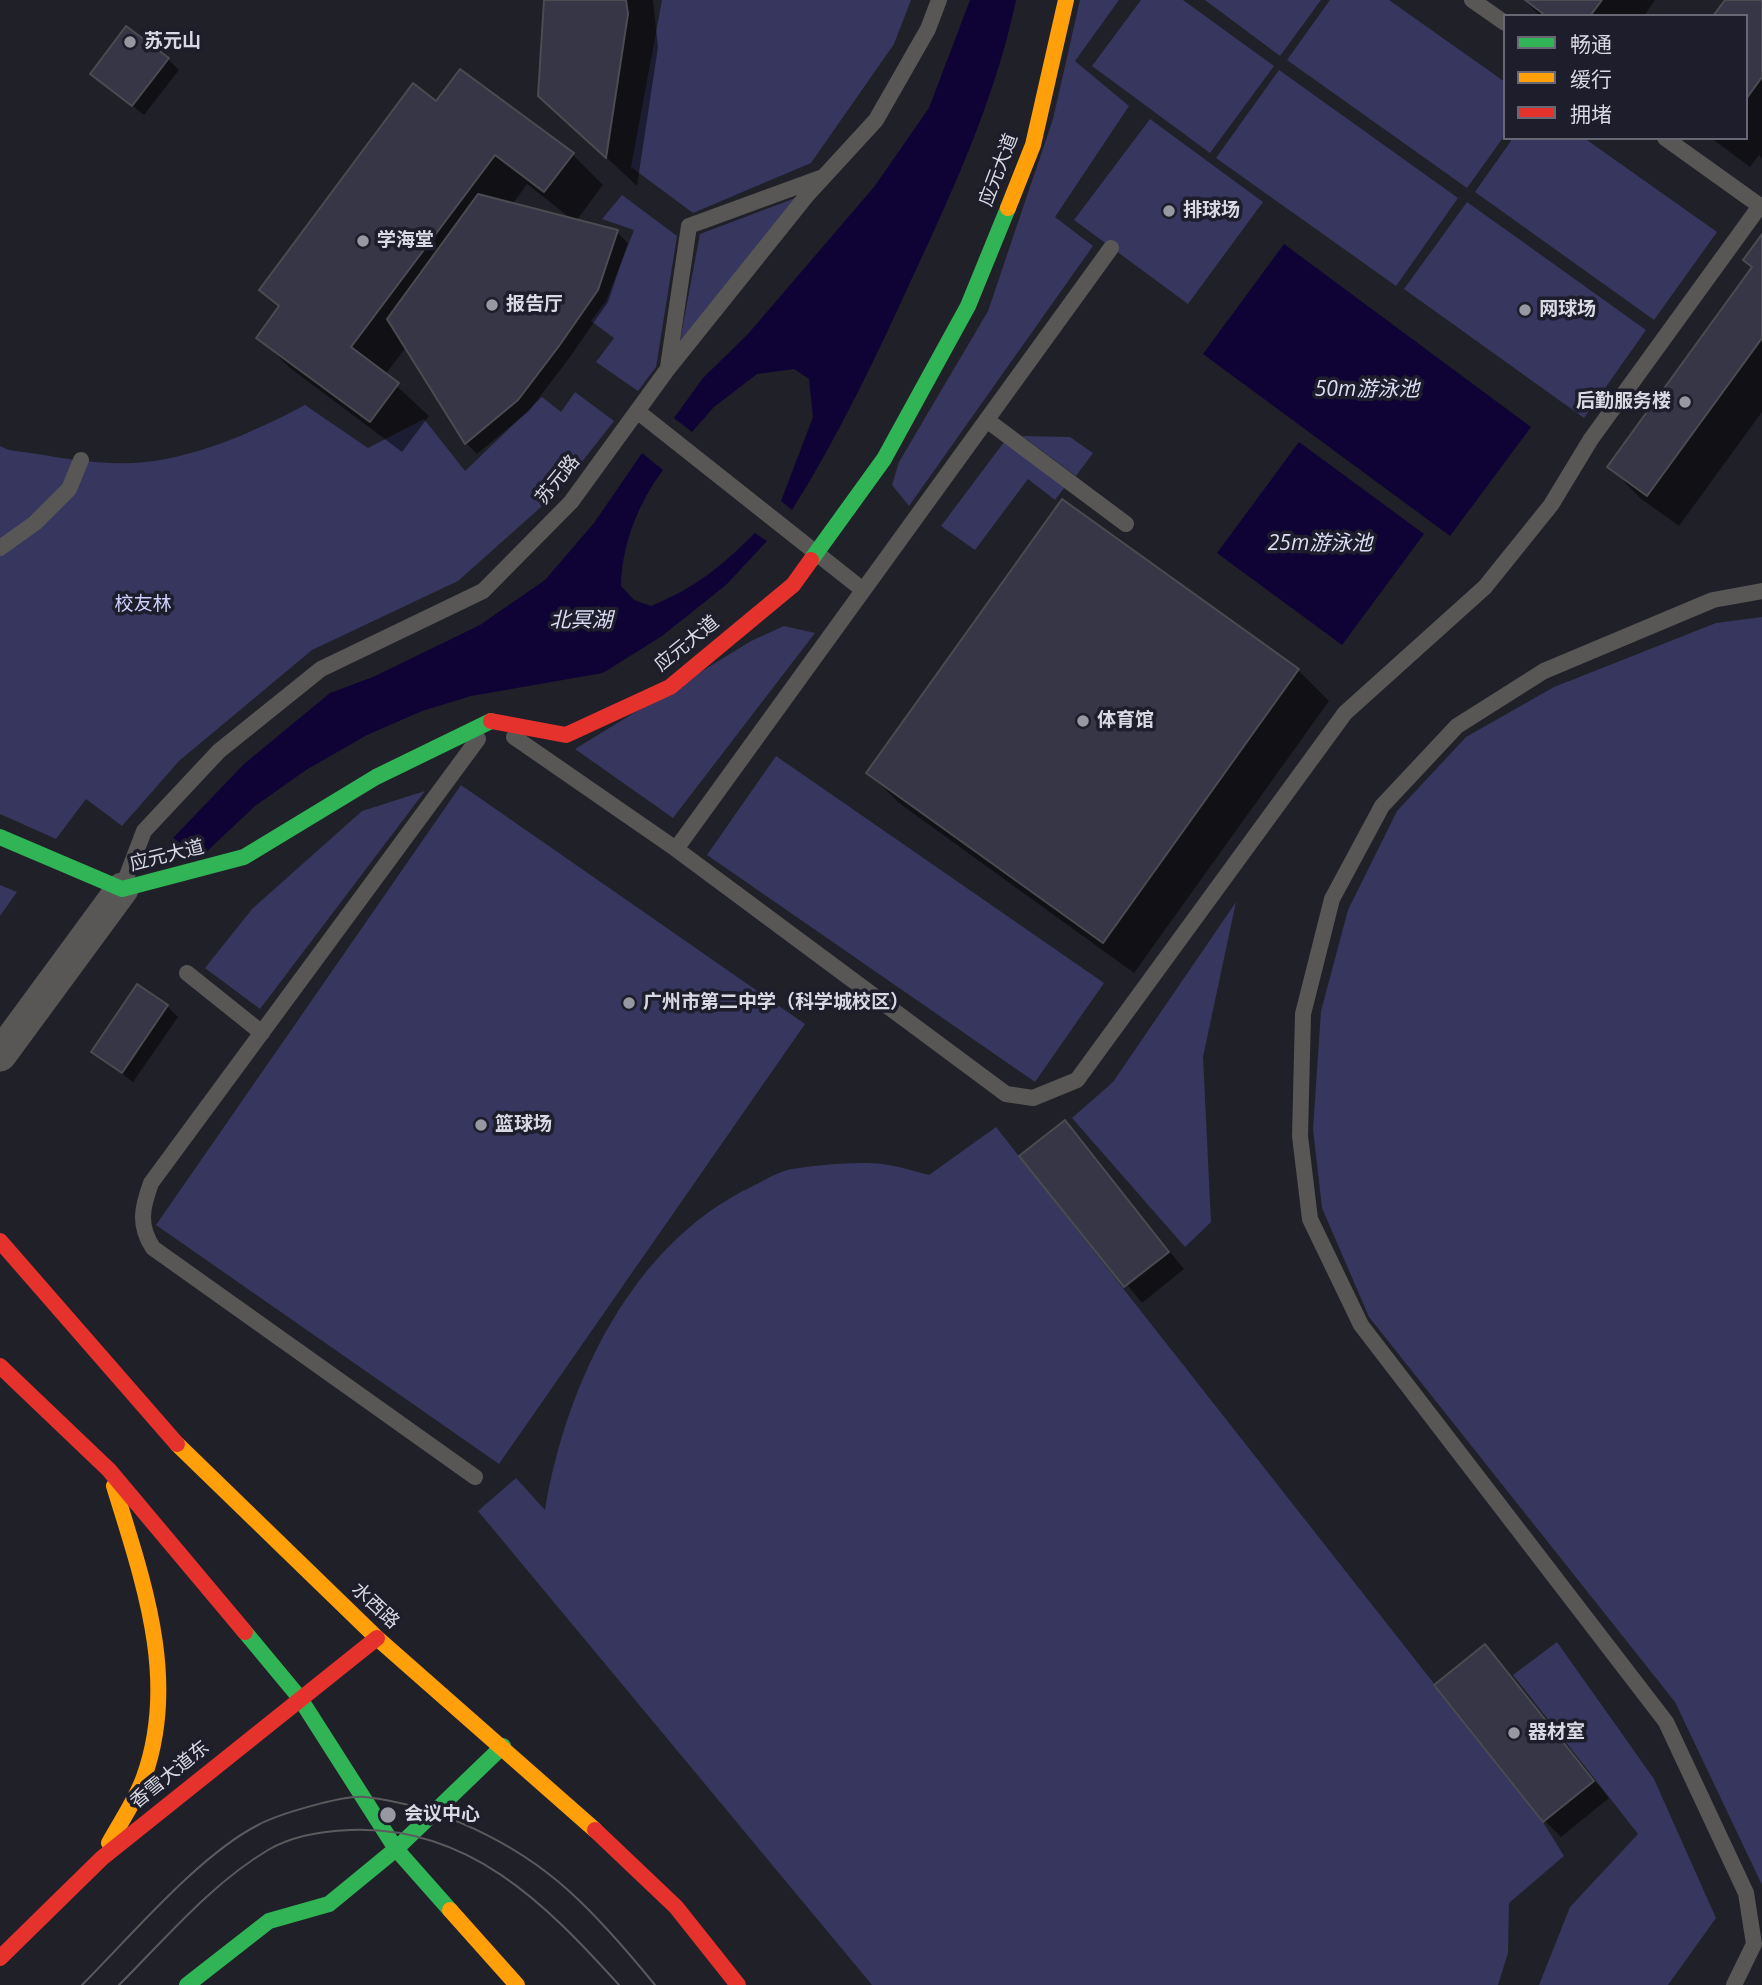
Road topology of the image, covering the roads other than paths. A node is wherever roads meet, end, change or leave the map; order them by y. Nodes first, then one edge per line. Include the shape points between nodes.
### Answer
1 (939, 0) edge
2 (1066, 0) edge
3 (1472, 0) edge
4 (1503, 22) edge
5 (1668, 140) edge
6 (825, 176) junction
7 (1111, 248) dead end
8 (667, 370) junction
9 (637, 411) junction
10 (988, 421) junction
11 (81, 460) dead end
12 (1126, 524) dead end
13 (0, 548) edge
14 (814, 554) junction
15 (863, 590) junction
16 (1762, 591) edge
17 (491, 721) junction
18 (0, 837) edge
19 (676, 849) junction
20 (122, 888) junction
21 (187, 973) dead end
22 (262, 1033) junction
23 (0, 1055) edge
24 (0, 1241) edge
25 (0, 1366) edge
26 (109, 1470) junction
27 (475, 1477) dead end
28 (377, 1638) junction
29 (299, 1697) junction
30 (503, 1746) junction
31 (397, 1849) junction
32 (102, 1858) junction
33 (0, 1958) edge
34 (187, 1985) edge
35 (517, 1985) edge
36 (738, 1985) edge
37 (1734, 1985) edge

1 - 6 lane, 苏元路 via 928,29 876,120
2 - 14 main road, 应元大道 via 1033,145 968,306 884,459
3 - 4 lane
5 - 19 lane via 1760,206 1591,439 1551,505 1485,587 1345,713 1077,1080 1033,1098 1006,1094
6 - 8 lane, 苏元路
6 - 8 lane via 689,226
7 - 10 lane
8 - 9 lane, 苏元路
9 - 14 lane
9 - 20 lane, 苏元路 via 571,502 483,591 321,669 219,751 144,831
10 - 12 lane
10 - 15 lane
11 - 13 lane via 69,489 35,523
14 - 15 lane
14 - 17 main road, 应元大道 via 793,584 670,687 566,735
15 - 19 lane
16 - 37 lane via 1713,600 1544,671 1457,726 1382,806 1332,899 1303,1014 1300,1136 1310,1219 1361,1325 1666,1722 1746,1893 1754,1944
17 - 19 lane
17 - 20 main road, 应元大道 via 376,777 244,857
17 - 22 lane
18 - 20 main road, 应元大道
20 - 23 street
21 - 22 lane
22 - 27 lane via 151,1183 143,1204 142,1231 153,1248
24 - 28 main road, 水西路 via 152,1418
25 - 26 main road
26 - 29 main road
26 - 32 main road via 154,1619 161,1671 155,1733 144,1776
28 - 29 main road, 香雪大道东
28 - 30 main road, 水西路
29 - 31 main road
29 - 32 main road, 香雪大道东
30 - 31 main road
30 - 36 main road, 水西路 via 676,1907
31 - 34 main road via 329,1904 269,1921
31 - 35 main road
32 - 33 main road, 香雪大道东

